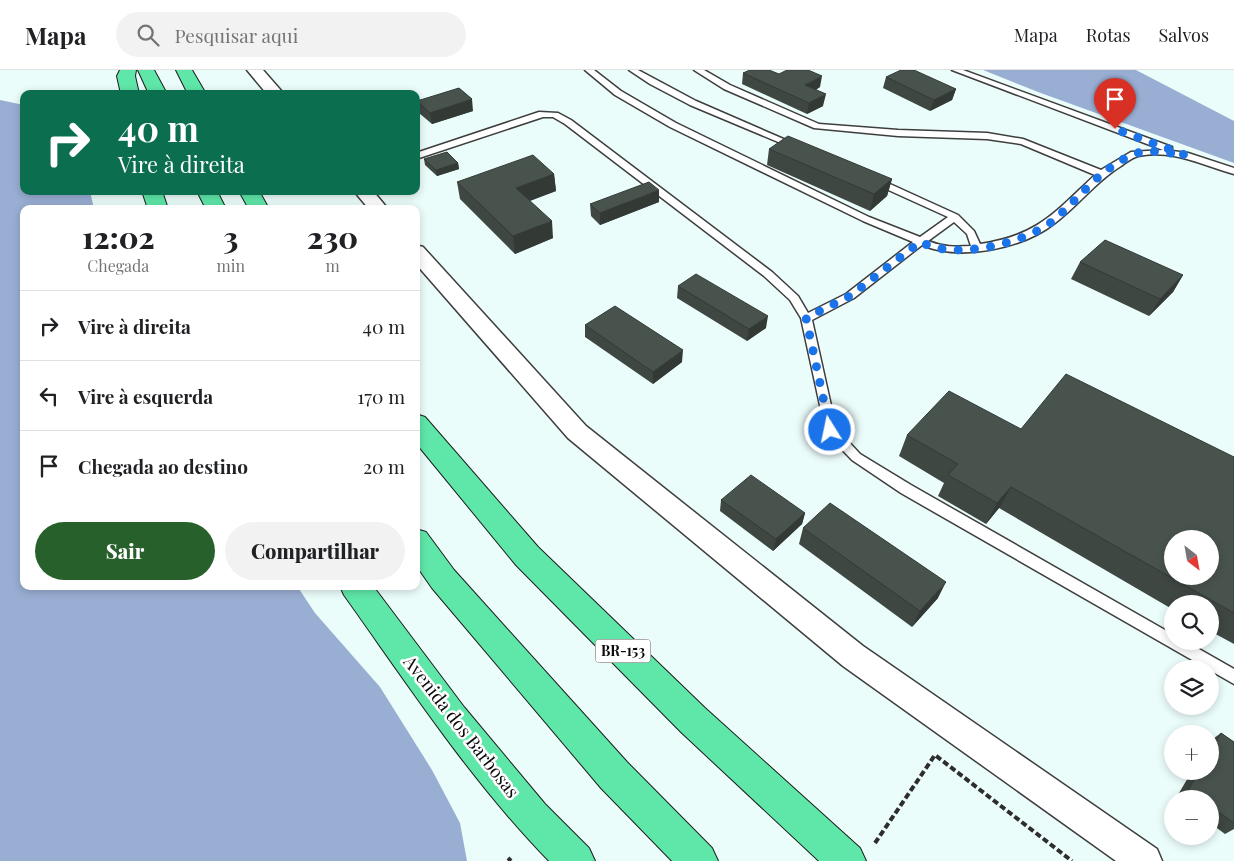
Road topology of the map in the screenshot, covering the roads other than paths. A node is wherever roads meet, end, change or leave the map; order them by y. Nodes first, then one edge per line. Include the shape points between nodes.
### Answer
1 (128, 70) edge
2 (146, 70) edge
3 (184, 70) edge
4 (204, 70) edge
5 (255, 70) edge
6 (589, 70) edge
7 (633, 70) edge
8 (698, 70) edge
9 (956, 70) edge
10 (129, 90) edge
11 (156, 90) edge
12 (196, 90) edge
13 (200, 90) edge
14 (272, 90) edge
15 (803, 149) edge
16 (420, 155) edge
17 (1185, 155) junction
18 (1234, 172) edge
19 (1101, 174) junction
20 (869, 178) edge
21 (367, 195) edge
22 (375, 205) edge
23 (955, 217) junction
24 (920, 242) junction
25 (977, 248) junction
26 (420, 255) edge
27 (806, 318) junction
28 (420, 429) edge
29 (420, 547) edge
30 (358, 590) edge
31 (1234, 677) edge
32 (576, 861) edge
33 (699, 861) edge
34 (847, 861) edge
35 (1145, 861) edge

1 - 10 highway
2 - 11 highway
3 - 12 highway
4 - 13 highway
5 - 14 street
6 - 24 lane via 618,92 673,125
7 - 15 lane via 701,108
8 - 19 lane via 727,87 818,126 890,133 987,136 1023,142
9 - 17 lane
16 - 27 lane via 542,114 555,116 568,122 768,274 794,298
17 - 18 lane
17 - 19 lane via 1134,154
19 - 25 lane via 1052,221 1031,234 1007,243
20 - 23 lane
21 - 22 street
23 - 24 lane
23 - 25 lane via 972,233
24 - 25 lane via 953,250
24 - 27 lane via 850,296
26 - 35 street via 577,432 853,656
27 - 31 lane via 830,430 856,457 906,489
28 - 34 highway, BR-153 via 527,556 693,720
29 - 33 highway via 443,579 614,774
30 - 32 highway, Avenida dos Barbosas via 452,719 532,817

